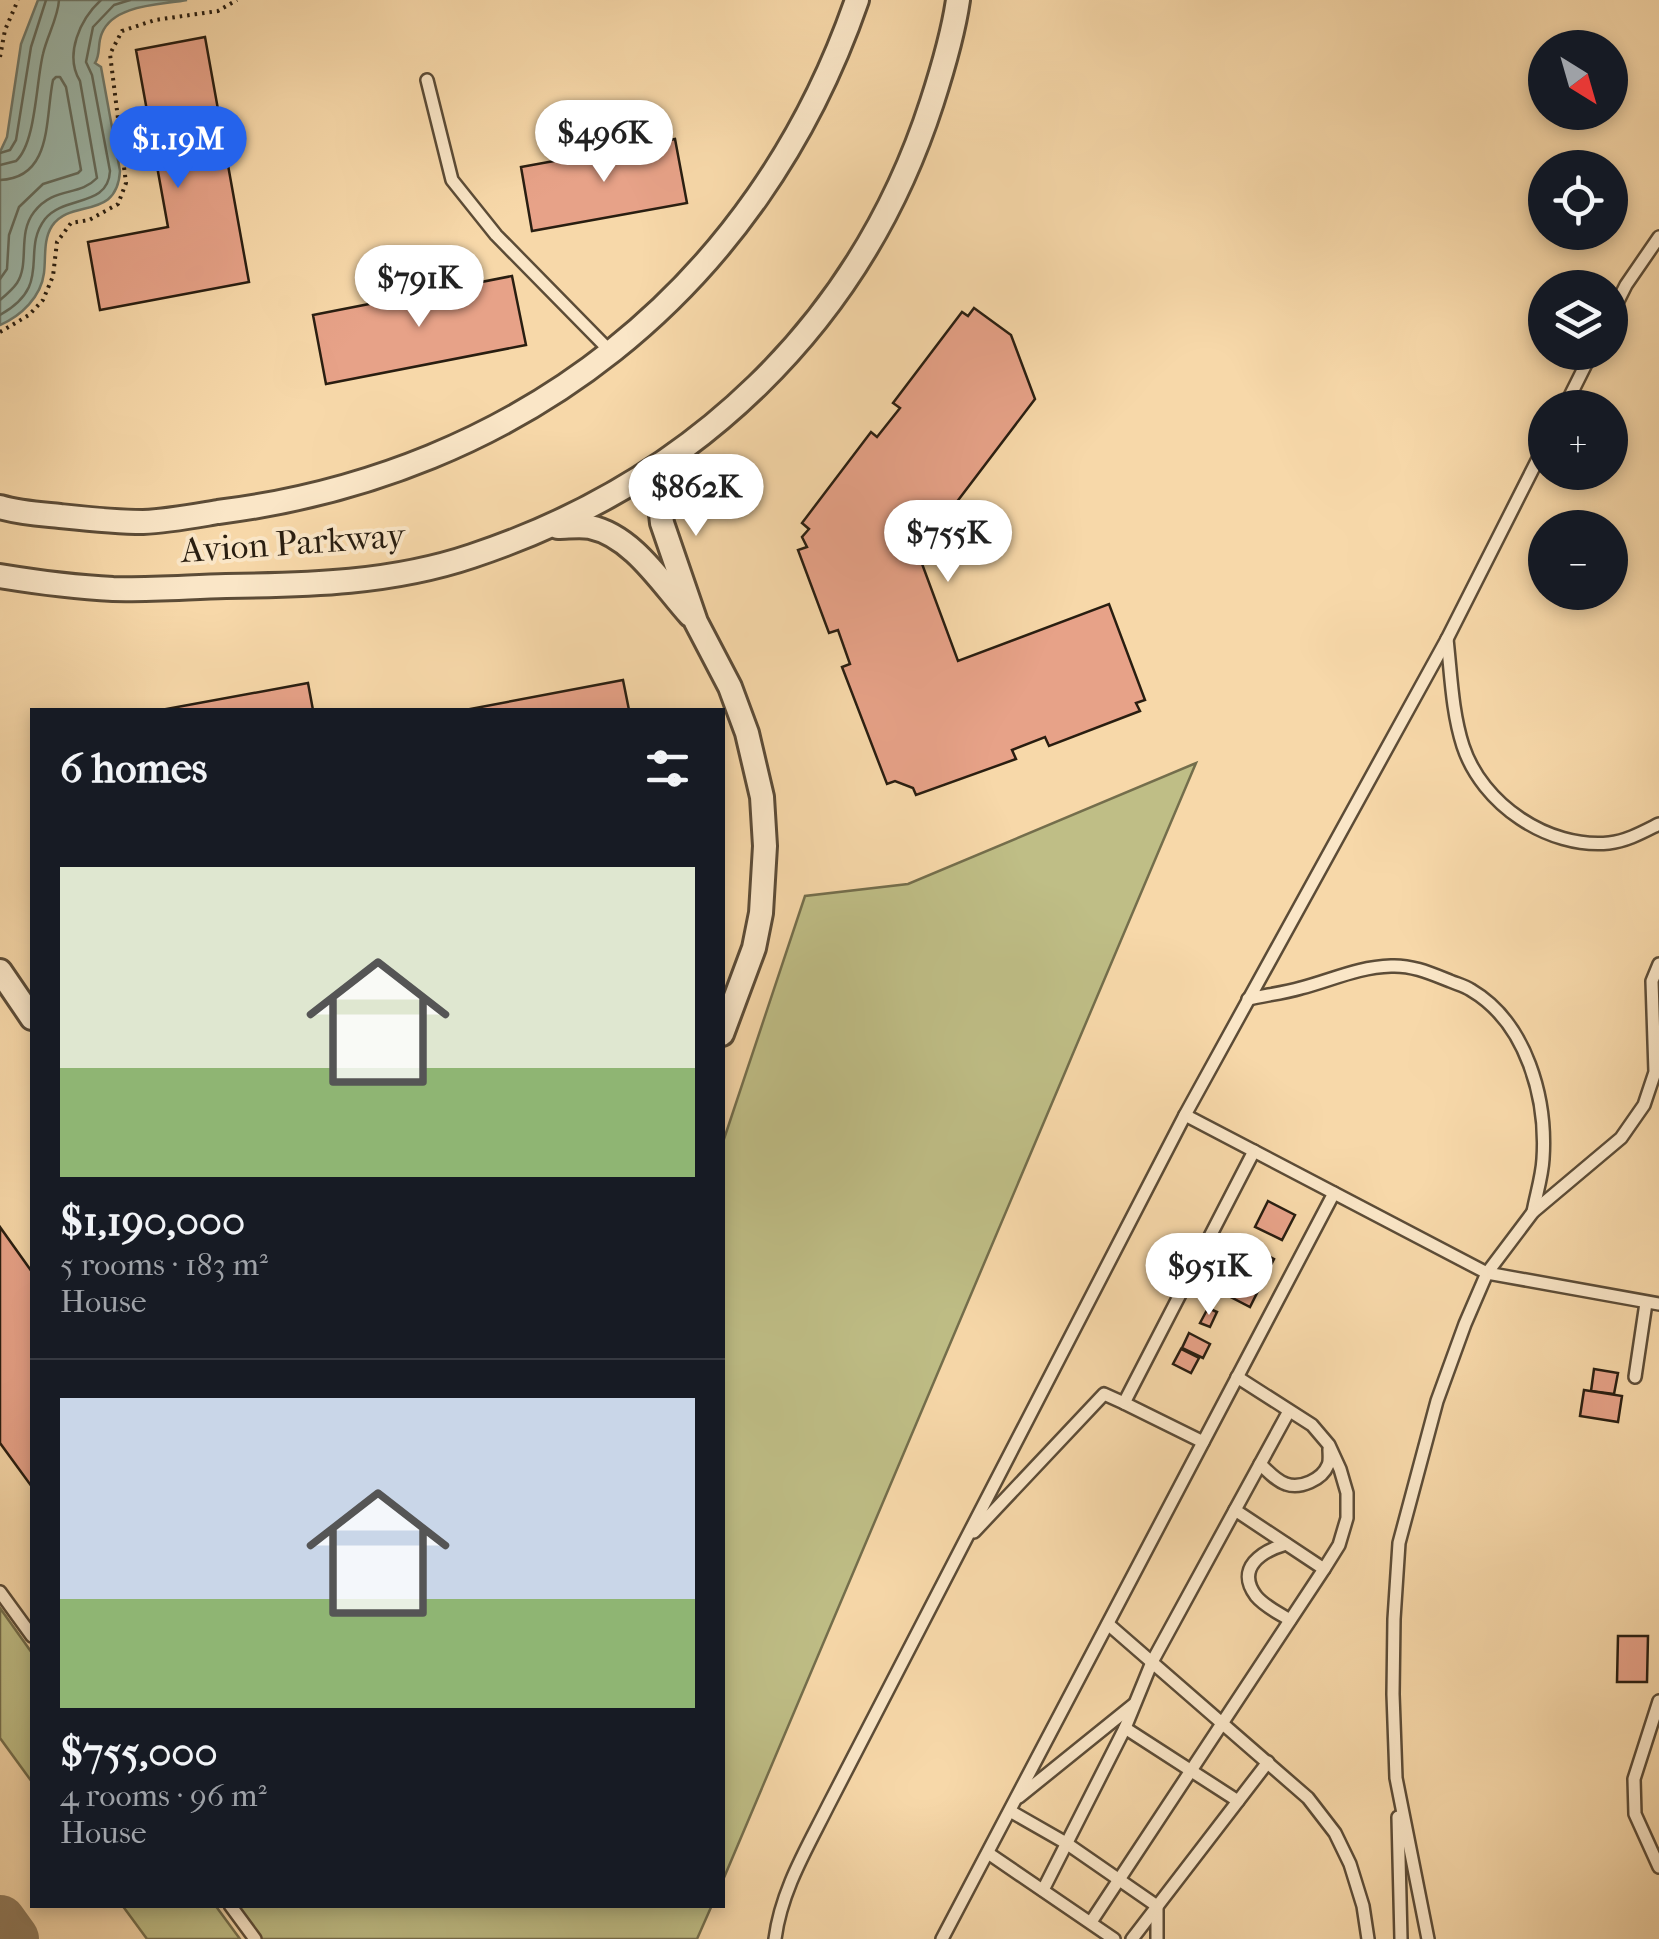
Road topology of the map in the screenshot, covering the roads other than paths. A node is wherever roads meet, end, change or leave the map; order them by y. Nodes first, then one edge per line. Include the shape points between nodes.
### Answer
1 (857, 0) edge
2 (958, 0) edge
3 (427, 80) dead end
4 (1659, 237) edge
5 (1628, 282) edge
6 (611, 352) junction
7 (676, 454) junction
8 (1528, 478) edge
9 (0, 507) edge
10 (552, 527) junction
11 (0, 576) edge
12 (696, 622) junction
13 (1446, 639) junction
14 (1659, 824) edge
15 (1659, 964) edge
16 (0, 971) edge
17 (1248, 999) junction
18 (30, 1015) edge
19 (725, 1026) edge
20 (1185, 1115) junction
21 (1254, 1151) junction
22 (1334, 1193) junction
23 (1533, 1212) junction
24 (1487, 1273) junction
25 (1653, 1304) edge
26 (1237, 1376) junction
27 (1635, 1376) dead end
28 (1124, 1404) junction
29 (1288, 1411) junction
30 (1203, 1442) junction
31 (1329, 1445) junction
32 (1260, 1464) junction
33 (1235, 1510) junction
34 (964, 1542) junction
35 (1286, 1544) junction
36 (1324, 1569) junction
37 (0, 1592) edge
38 (1290, 1620) junction
39 (1108, 1624) junction
40 (30, 1633) edge
41 (1152, 1662) junction
42 (1659, 1700) edge
43 (1136, 1702) junction
44 (1222, 1722) junction
45 (1126, 1728) junction
46 (1268, 1762) junction
47 (1191, 1769) junction
48 (1396, 1778) junction
49 (1238, 1801) junction
50 (1012, 1805) junction
51 (1066, 1843) junction
52 (988, 1853) junction
53 (1659, 1867) edge
54 (1119, 1878) junction
55 (1042, 1890) junction
56 (1157, 1906) junction
57 (232, 1908) edge
58 (1091, 1922) junction
59 (255, 1939) edge
60 (775, 1939) edge
61 (942, 1939) edge
62 (1114, 1939) edge
63 (1132, 1939) edge
64 (1158, 1939) edge
65 (1368, 1939) edge
66 (1401, 1939) edge
67 (1428, 1939) edge

1 - 6 street, Avion Parkway via 822,88 765,186 694,276
2 - 7 street, Avion Parkway via 917,148 871,242 778,366
3 - 6 lane via 452,180 496,235
4 - 5 lane
6 - 9 street, Avion Parkway via 468,442 310,498 147,522
7 - 10 street, Avion Parkway
7 - 12 street via 664,484 662,522
8 - 13 lane
10 - 11 street, Avion Parkway via 426,569 349,582 112,588
10 - 12 street via 587,526 611,534
12 - 19 street via 730,687 762,797 761,913
13 - 14 lane via 1464,750 1500,804 1527,823 1584,843 1610,843
13 - 17 lane
15 - 23 lane via 1652,981 1655,1072 1644,1105 1621,1138
16 - 18 street
17 - 20 lane
17 - 23 lane via 1357,969 1394,966 1421,969 1472,990 1512,1029 1536,1084 1543,1162
20 - 21 lane
20 - 34 lane
21 - 22 lane
21 - 28 lane
22 - 24 lane
22 - 26 lane
23 - 24 lane
24 - 25 lane
24 - 48 lane via 1437,1401 1399,1543
25 - 27 lane
26 - 29 lane
26 - 30 lane
28 - 30 lane
28 - 34 lane via 1104,1394
29 - 31 lane
29 - 32 lane
30 - 39 lane
31 - 32 lane via 1329,1464 1306,1484 1289,1486
31 - 36 lane via 1348,1493 1347,1518
32 - 33 lane
33 - 35 lane
33 - 41 lane
34 - 60 lane via 791,1878
35 - 36 lane
35 - 38 lane via 1266,1550 1249,1574 1258,1599
36 - 38 lane
37 - 40 lane
38 - 44 lane
39 - 41 lane
39 - 50 lane
41 - 43 lane
41 - 44 lane
42 - 53 lane via 1634,1778 1635,1814
43 - 45 lane
43 - 50 lane
44 - 46 lane
44 - 47 lane
45 - 47 lane
45 - 51 lane
46 - 49 lane
46 - 65 lane via 1335,1833 1355,1878
47 - 49 lane
47 - 54 lane
48 - 66 lane
48 - 67 lane
49 - 56 lane
50 - 51 lane
50 - 52 lane
51 - 54 lane
51 - 55 lane
52 - 55 lane
52 - 61 lane
54 - 56 lane
54 - 58 lane
55 - 58 lane
56 - 63 lane
56 - 64 lane
57 - 59 lane
58 - 62 lane

